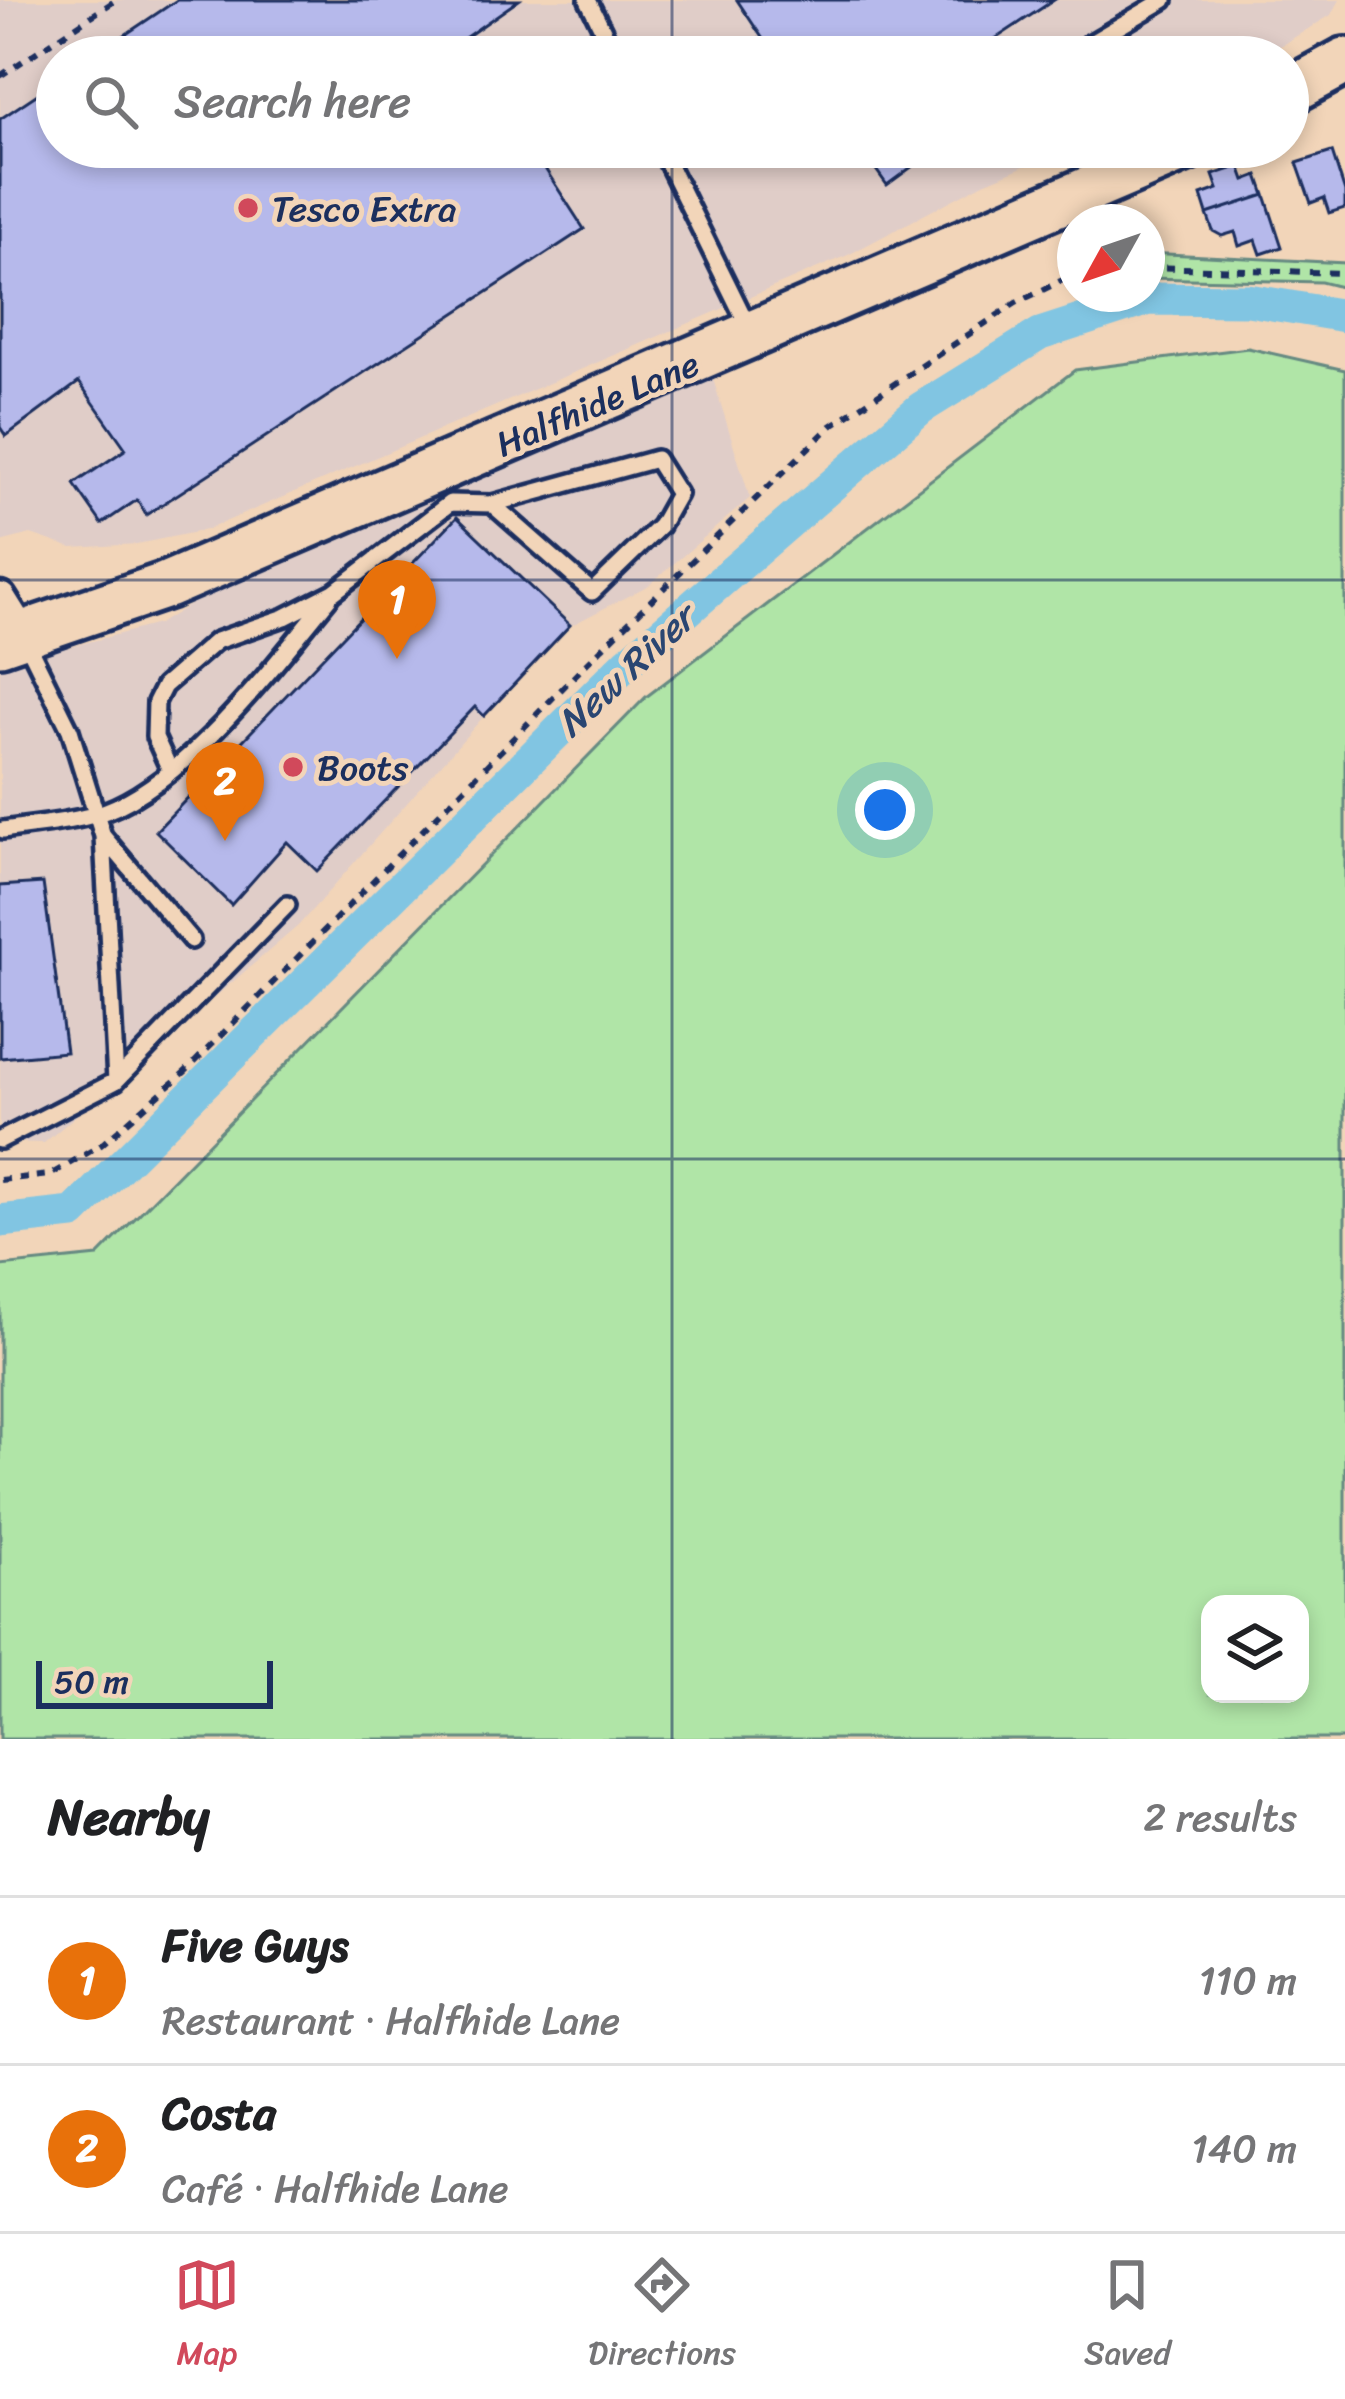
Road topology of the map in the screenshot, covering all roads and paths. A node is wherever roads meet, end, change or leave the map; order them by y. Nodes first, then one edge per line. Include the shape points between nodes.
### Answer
1 (116, 0) edge
2 (588, 0) edge
3 (1164, 0) edge
4 (61, 36) edge
5 (606, 36) edge
6 (1103, 36) edge
7 (36, 52) edge
8 (1345, 61) edge
9 (0, 76) edge
10 (1309, 81) edge
11 (670, 168) edge
12 (1140, 168) edge
13 (1165, 267) edge
14 (1345, 272) edge
15 (1057, 283) edge
16 (753, 336) junction
17 (492, 504) junction
18 (334, 592) junction
19 (8, 625) edge
20 (170, 770) junction
21 (96, 814) junction
22 (1, 829) edge
23 (104, 836) junction
24 (287, 905) dead end
25 (191, 940) dead end
26 (116, 1081) junction
27 (0, 1141) edge
28 (0, 1180) edge

1 - 4 path
2 - 5 lane
3 - 6 lane
7 - 9 path
8 - 10 main road
11 - 16 lane
12 - 16 main road, Halfhide Lane
13 - 14 path
15 - 28 path via 831,426 186,1071 101,1145 50,1174
16 - 19 main road, Halfhide Lane via 167,585
17 - 17 lane via 656,459 678,494 660,526 592,592
17 - 18 lane via 450,503
18 - 20 lane
18 - 20 lane via 216,641 164,686 155,737
19 - 21 lane via 70,730
20 - 21 lane
21 - 22 lane
21 - 23 lane
23 - 25 lane
23 - 26 lane
24 - 26 lane
26 - 27 lane

